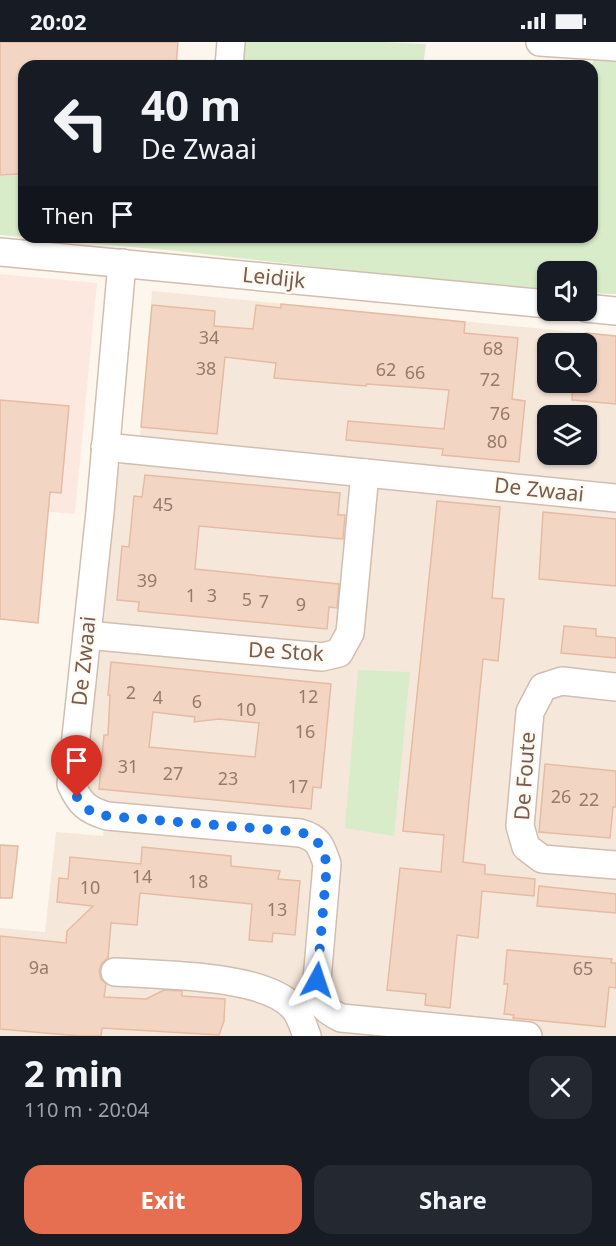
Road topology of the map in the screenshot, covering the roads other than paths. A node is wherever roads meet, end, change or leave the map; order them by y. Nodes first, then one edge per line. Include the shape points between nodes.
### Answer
1 (231, 42) edge
2 (540, 42) edge
3 (616, 47) edge
4 (230, 60) edge
5 (0, 252) edge
6 (122, 263) junction
7 (537, 303) edge
8 (597, 309) edge
9 (616, 311) edge
10 (105, 447) junction
11 (365, 473) junction
12 (616, 498) edge
13 (87, 635) junction
14 (616, 687) edge
15 (616, 865) edge
16 (115, 972) dead end
17 (307, 1036) edge
18 (528, 1036) edge

1 - 4 street
2 - 3 street
5 - 6 street, Leidijk
6 - 7 street, Leidijk
6 - 10 street, De Zwaai
8 - 9 street
10 - 11 street, De Zwaai
10 - 13 street, De Zwaai
11 - 12 street, De Zwaai
11 - 13 street, De Stok via 350,633 339,653 322,657
13 - 18 street, De Zwaai via 71,784 90,811 107,816 313,836 327,864 317,995 324,1010 341,1018
14 - 15 street, De Foute via 561,681 543,687 530,712 520,826 526,847 542,859
16 - 17 street via 230,981 277,993 294,1008

